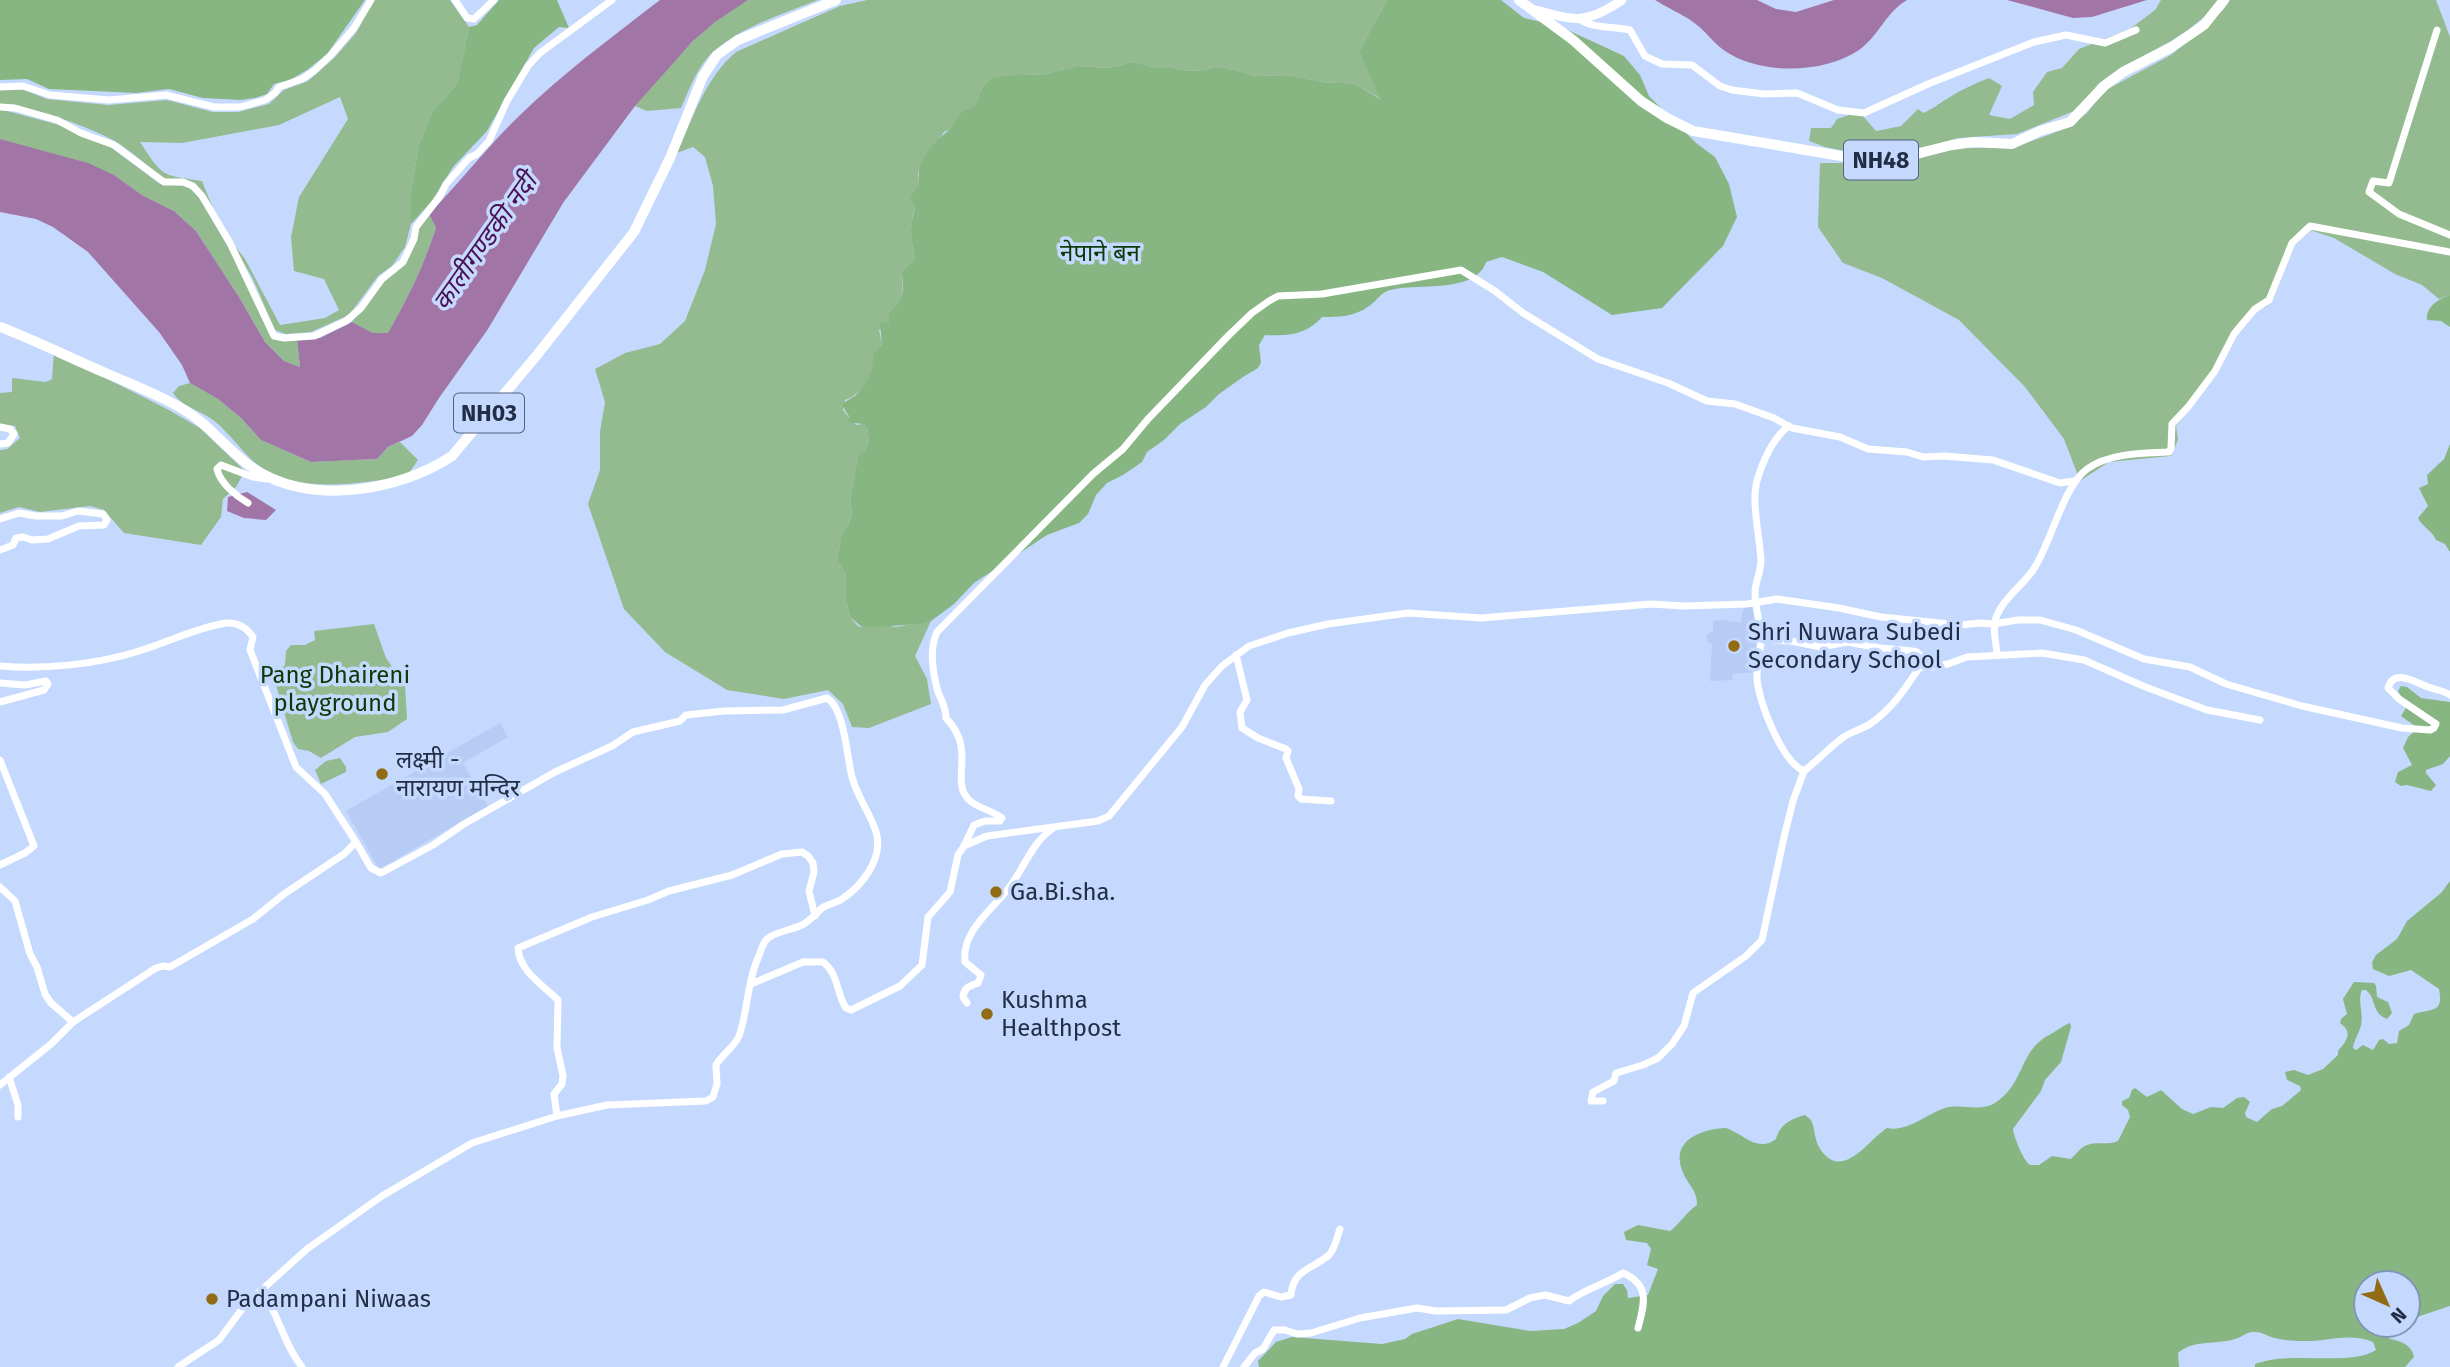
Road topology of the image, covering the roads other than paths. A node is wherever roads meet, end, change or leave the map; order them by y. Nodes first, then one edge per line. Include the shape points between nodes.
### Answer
1 (371, 0) edge
2 (455, 0) edge
3 (494, 0) edge
4 (612, 0) edge
5 (836, 0) edge
6 (1519, 0) edge
7 (1622, 0) edge
8 (2224, 0) edge
9 (1531, 9) junction
10 (1579, 19) junction
11 (2136, 30) dead end
12 (2437, 30) dead end
13 (0, 87) edge
14 (0, 107) edge
15 (2450, 235) edge
16 (2450, 252) edge
17 (0, 327) edge
18 (1789, 426) junction
19 (0, 427) edge
20 (0, 444) edge
21 (2074, 481) junction
22 (281, 483) junction
23 (248, 503) dead end
24 (0, 519) edge
25 (0, 550) edge
26 (1756, 601) junction
27 (1993, 624) junction
28 (1761, 639) junction
29 (1997, 654) junction
30 (1236, 655) junction
31 (0, 666) edge
32 (1932, 667) junction
33 (0, 683) edge
34 (2450, 695) edge
35 (0, 702) edge
36 (2260, 720) dead end
37 (0, 760) edge
38 (1804, 771) junction
39 (1331, 801) dead end
40 (1053, 828) junction
41 (356, 842) junction
42 (964, 846) junction
43 (0, 865) edge
44 (0, 887) edge
45 (816, 916) junction
46 (751, 984) junction
47 (967, 1003) dead end
48 (73, 1022) junction
49 (9, 1077) junction
50 (0, 1085) edge
51 (1603, 1101) dead end
52 (557, 1116) junction
53 (18, 1117) dead end
54 (1340, 1229) dead end
55 (261, 1290) junction
56 (1637, 1328) dead end
57 (178, 1367) edge
58 (302, 1367) edge
59 (1223, 1367) edge
60 (1244, 1367) edge

1 - 13 street via 354,28 314,71 279,87 265,100 240,107 214,107 166,95 109,100 50,95 23,86
2 - 3 street via 462,13 474,19
4 - 14 street via 528,66 489,141 446,184 416,227 403,262 346,321 306,337 274,336 230,243 193,186 164,182 114,145 58,120
5 - 22 highway, NH03 via 738,40 711,62 634,232 452,456 399,483 328,491
6 - 9 highway
7 - 10 main road via 1601,14
8 - 9 highway, NH48 via 2204,24 2172,47 2104,86 2070,122 2012,144 1974,142 1871,160 1693,131 1641,101
9 - 10 main road
10 - 11 street via 1591,27 1629,30 1645,56 1662,65 1692,65 1720,86 1764,94 1797,93 1838,110 1864,113 2034,42 2066,35 2105,43
12 - 15 street via 2389,183 2373,181 2369,192 2399,214
16 - 21 street via 2310,226 2292,243 2269,300 2242,323 2215,371 2172,424 2169,452 2117,455 2089,467
17 - 22 highway, NH03 via 151,391 193,415 250,466
18 - 21 street via 1840,437 1868,449 1993,460 2060,483
18 - 26 street via 1773,444 1758,480 1755,505 1761,559
18 - 42 street via 1735,404 1707,401 1598,359 1461,270 1322,294 1278,296 1229,335 1124,449 1093,474 937,632 932,641 934,679 946,718 961,740 961,776 967,798 1002,818 974,825
19 - 20 street via 14,434 8,443
21 - 27 street via 2035,567 1998,610
22 - 23 street via 221,465 219,476
24 - 25 street via 19,513 62,516 81,511 99,512 107,520 104,525 79,526 48,538 16,538 13,545
26 - 27 street via 1799,601 1881,617 1960,625
26 - 28 street
26 - 30 street via 1481,618 1408,613 1301,630 1249,646
27 - 29 street
27 - 34 street via 2040,620 2144,659 2190,667 2226,684 2402,728 2430,730 2436,724 2388,688 2394,678 2403,677
28 - 32 street via 1821,647 1847,642 1912,650
28 - 38 street via 1760,699 1783,751
29 - 32 street
29 - 36 street via 2042,653 2084,660 2207,710
30 - 39 street via 1247,700 1240,712 1242,728 1288,751 1286,758 1301,799
30 - 40 street via 1205,685 1182,727 1110,816
31 - 41 street via 112,659 200,628 227,623 248,629 254,640 250,650 296,767 325,794
32 - 38 street via 1919,668 1886,712 1844,736
33 - 35 street via 48,684 44,690
37 - 43 street via 34,846
38 - 51 street via 1784,836 1762,940 1693,993 1684,1026 1658,1058 1616,1073 1614,1081 1593,1093 1591,1101
40 - 42 street via 987,836
40 - 47 street via 1035,844 1011,885 969,939 965,962 981,975 978,983 965,991
41 - 45 street via 371,868 381,873 633,732 680,721 686,715 783,710 827,698 837,712 852,779 877,834 871,871 844,898
41 - 48 street via 217,942 170,967 156,968
42 - 46 street via 950,892 928,917 922,965 900,986 851,1010 839,999 835,976 823,962 803,961
44 - 48 street via 15,901 45,994
45 - 46 street via 768,937 753,967
45 - 52 street via 809,891 813,863 802,852 782,854 732,875 592,917 518,948 525,968 558,1000 557,1048 563,1076 554,1094
46 - 52 street via 738,1037 716,1065 717,1092 710,1099 607,1105
48 - 49 street
49 - 50 street
49 - 53 street
52 - 55 street via 472,1143 399,1185 307,1248
54 - 59 street via 1330,1255 1302,1270 1291,1294 1281,1297 1264,1292 1259,1296
55 - 57 street via 219,1340
55 - 58 street
56 - 60 street via 1643,1292 1623,1273 1569,1301 1545,1296 1506,1310 1399,1309 1311,1333 1274,1330

